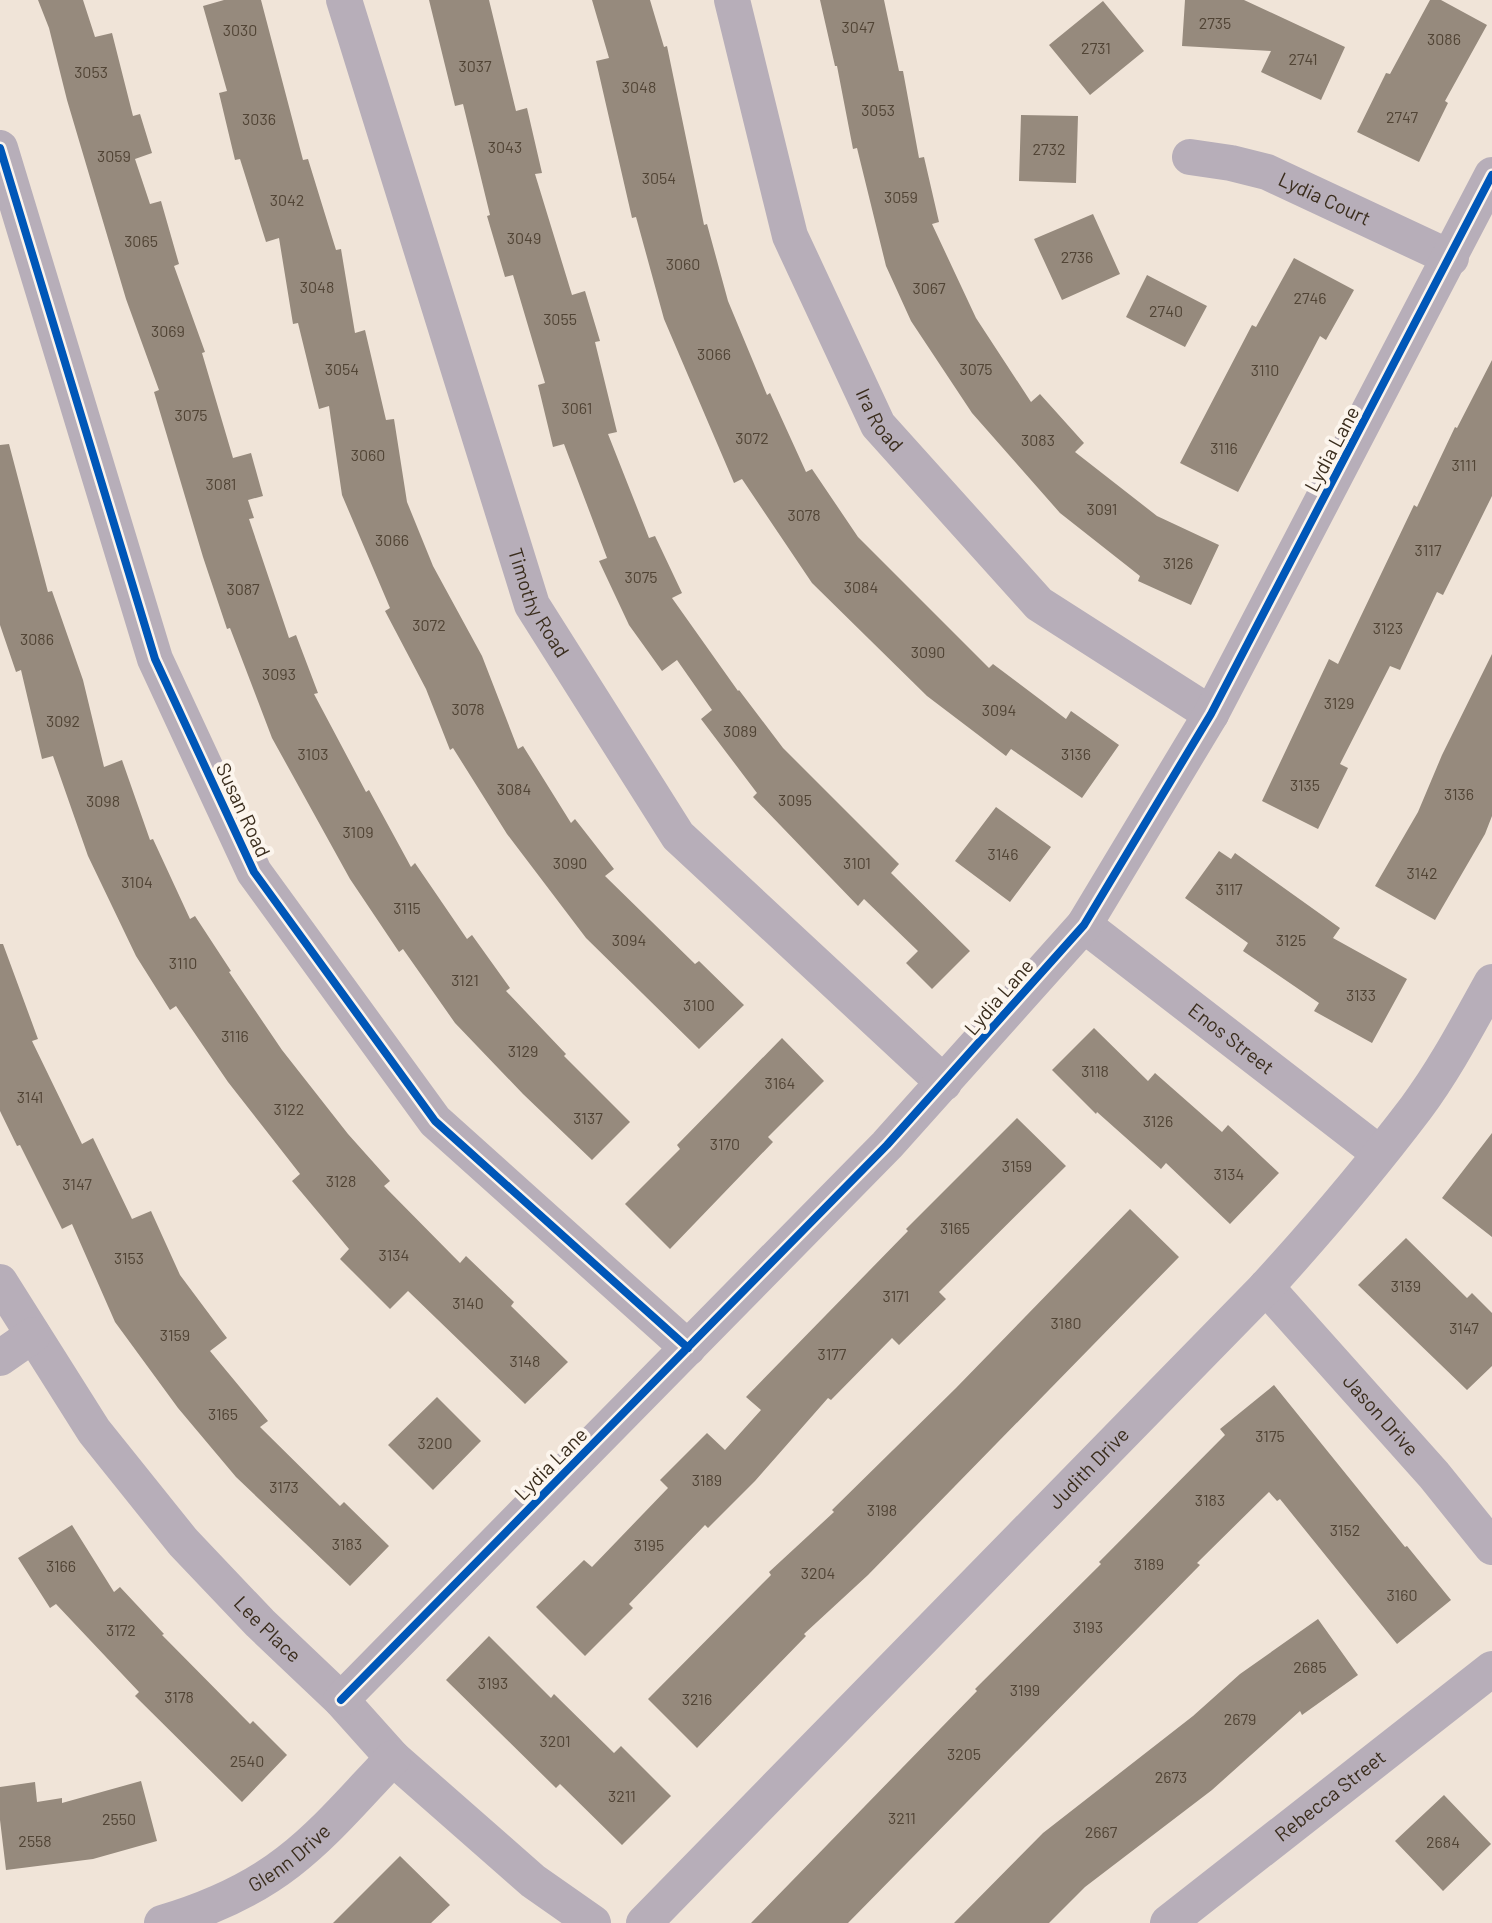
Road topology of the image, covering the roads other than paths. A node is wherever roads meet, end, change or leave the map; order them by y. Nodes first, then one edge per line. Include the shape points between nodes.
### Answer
1 (344, 0) edge
2 (732, 0) edge
3 (0, 148) edge
4 (1190, 157) dead end
5 (1492, 175) edge
6 (1451, 258) junction
7 (1211, 714) junction
8 (1084, 925) junction
9 (1492, 982) edge
10 (944, 1083) junction
11 (1379, 1153) junction
12 (0, 1282) edge
13 (1266, 1287) junction
14 (33, 1335) junction
15 (688, 1348) junction
16 (0, 1358) edge
17 (1492, 1547) edge
18 (1492, 1669) edge
19 (341, 1700) junction
20 (393, 1758) junction
21 (162, 1923) edge
22 (593, 1923) edge
23 (644, 1923) edge
24 (1168, 1923) edge

1 - 10 street, Timothy Road via 532,605 678,836
2 - 7 street, Ira Road via 790,236 878,425 1039,604
3 - 15 street, Susan Road via 155,659 254,872 435,1121
4 - 6 street, Lydia Court via 1267,172
5 - 6 street, Lydia Lane
6 - 7 street, Lydia Lane
7 - 8 street, Lydia Lane
8 - 10 street, Lydia Lane
8 - 11 street, Enos Street
9 - 11 street, Judith Drive via 1432,1085
10 - 15 street, Lydia Lane
11 - 13 street, Judith Drive
12 - 14 street, Lee Place
13 - 17 street, Jason Drive
13 - 23 street, Judith Drive
14 - 16 street
14 - 19 street, Lee Place via 94,1431 183,1542
15 - 19 street, Lydia Lane
18 - 24 street, Rebecca Street
19 - 20 street, Lee Place
20 - 21 street, Glenn Drive via 273,1873 213,1906
20 - 22 street, Lee Place via 533,1881

